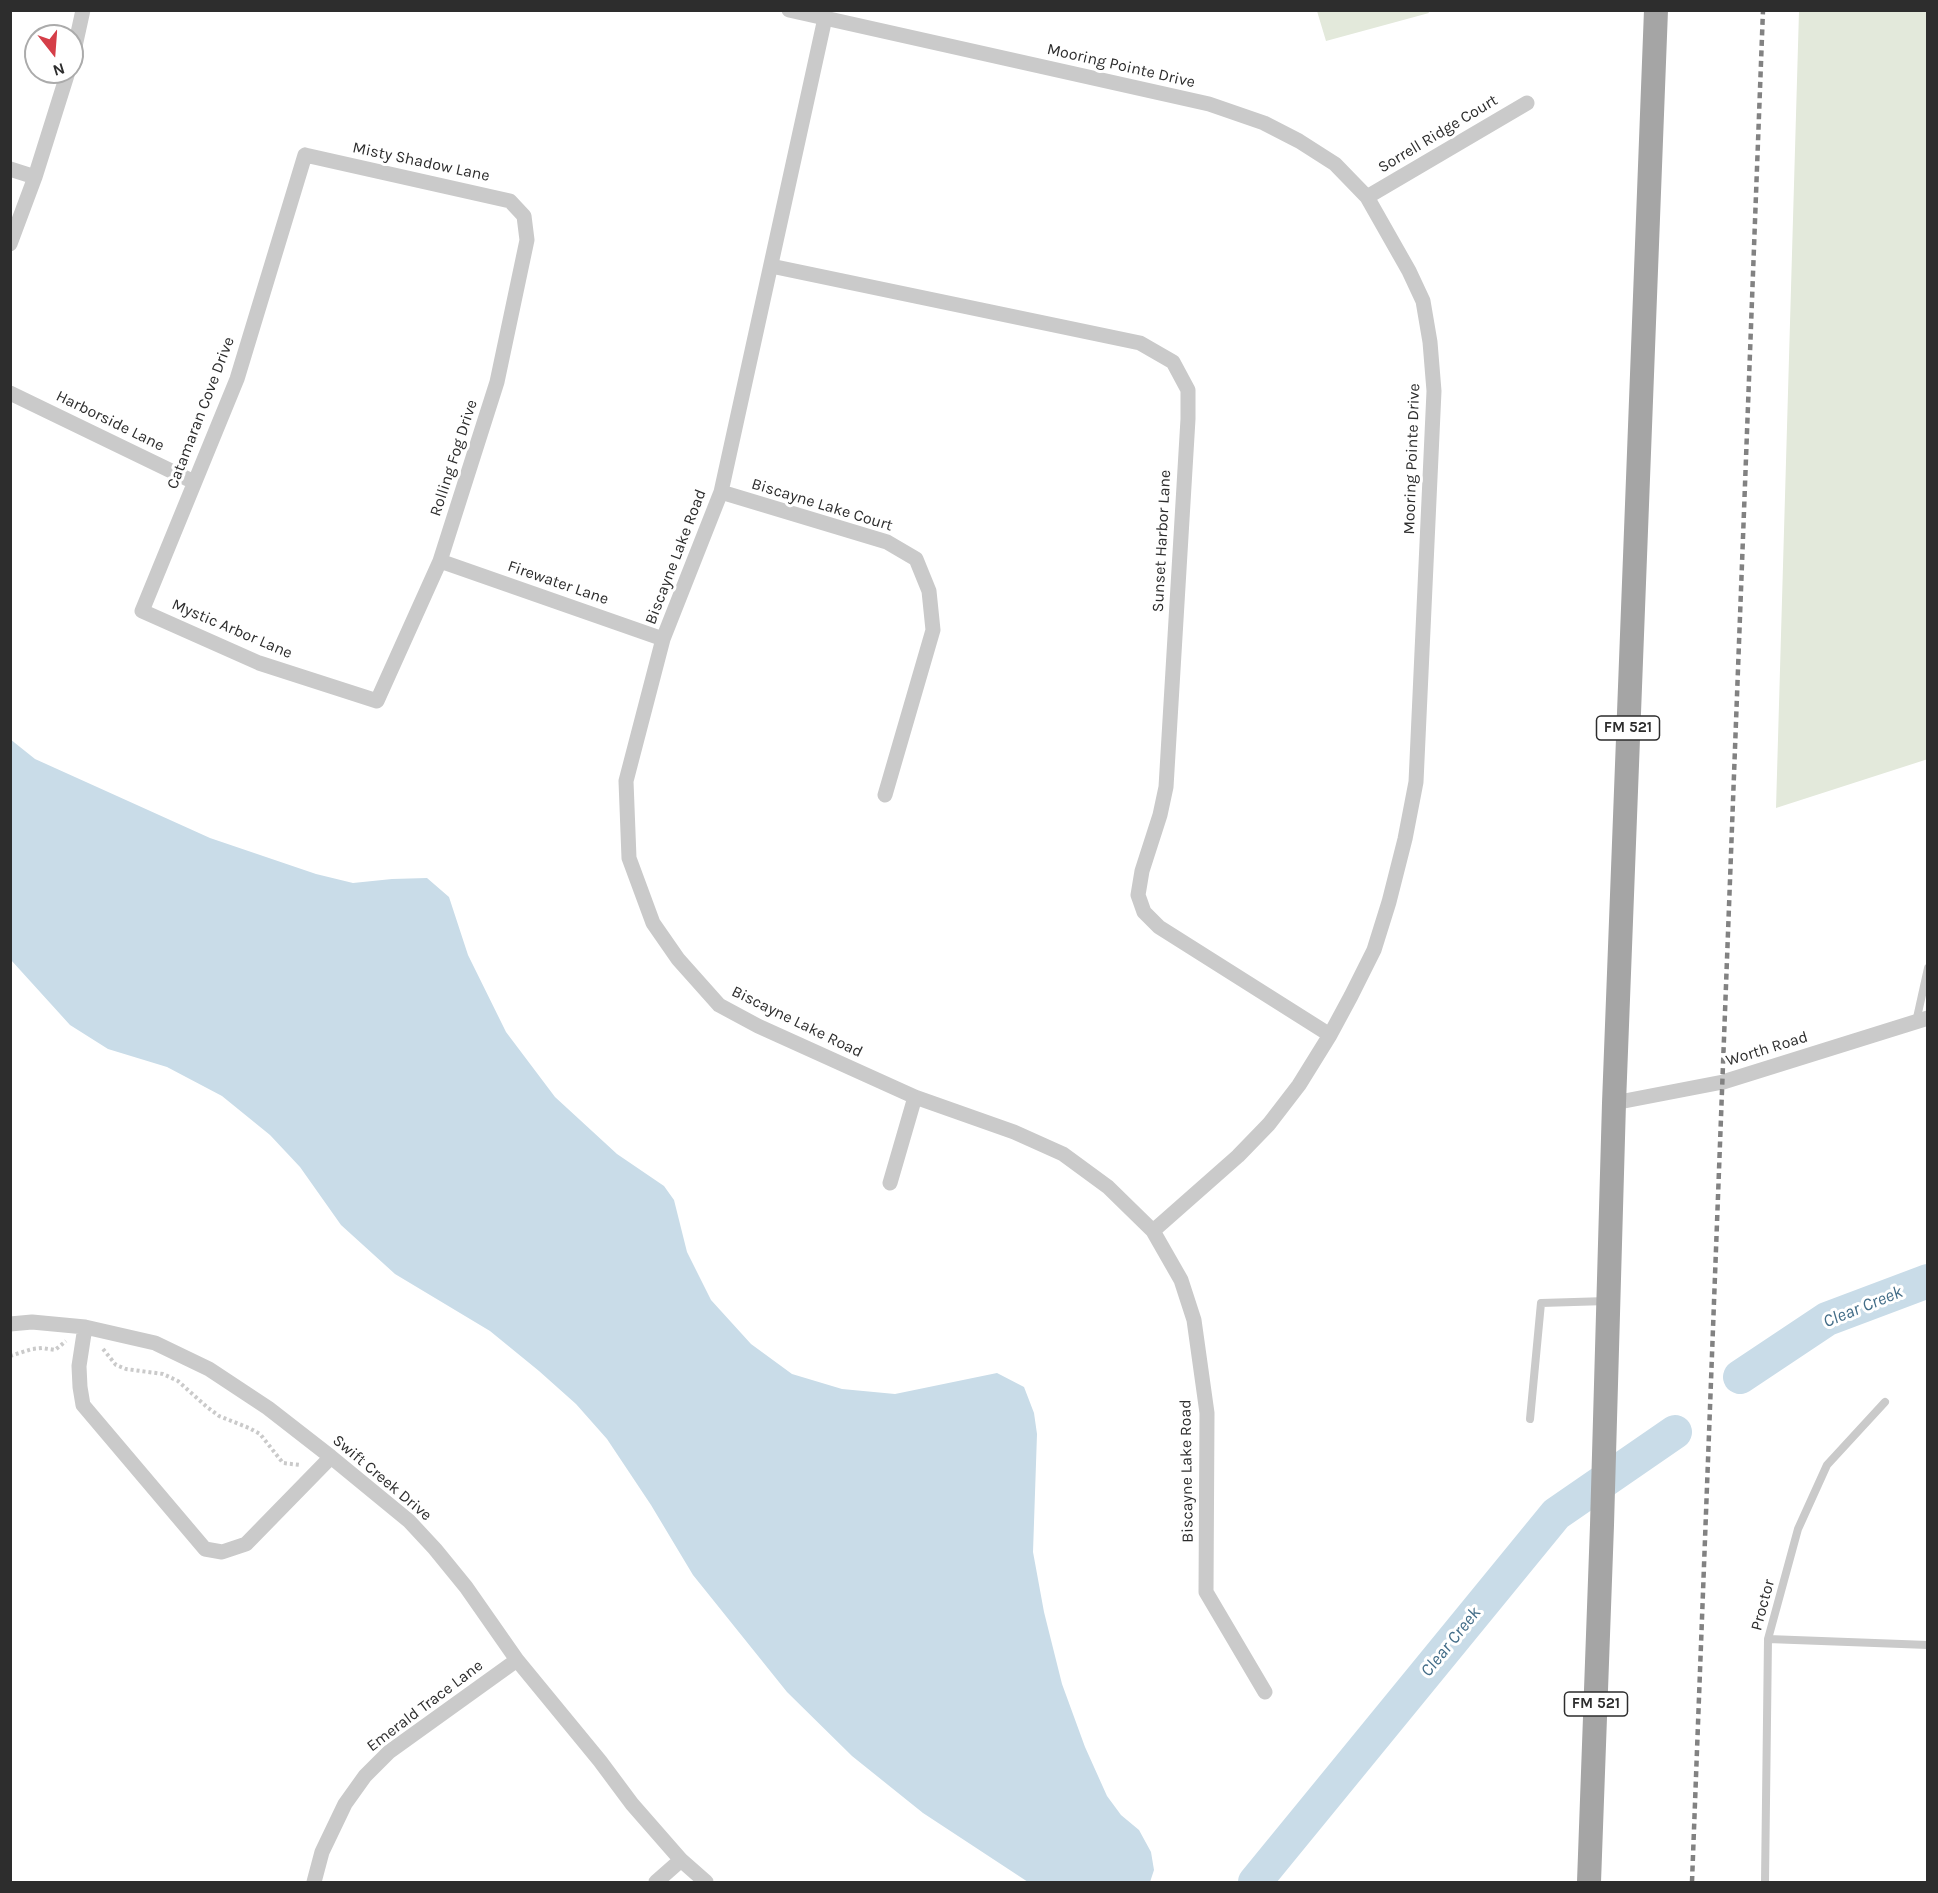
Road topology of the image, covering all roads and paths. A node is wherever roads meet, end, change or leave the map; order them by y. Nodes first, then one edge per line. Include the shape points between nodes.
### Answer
1 (789, 10) edge
2 (1656, 10) edge
3 (825, 18) junction
4 (64, 84) edge
5 (1527, 103) dead end
6 (305, 155) joint
7 (10, 169) edge
8 (35, 177) junction
9 (1367, 197) junction
10 (524, 216) joint
11 (15, 217) edge
12 (10, 244) edge
13 (771, 266) junction
14 (10, 393) edge
15 (194, 482) junction
16 (721, 492) junction
17 (440, 561) junction
18 (142, 611) joint
19 (663, 639) junction
20 (377, 701) joint
21 (885, 795) dead end
22 (1928, 968) edge
23 (1922, 1020) edge
24 (1330, 1035) junction
25 (915, 1097) junction
26 (1614, 1103) junction
27 (890, 1183) dead end
28 (1153, 1231) junction
29 (1608, 1301) junction
30 (10, 1324) edge
31 (85, 1327) junction
32 (10, 1356) edge
33 (1885, 1402) dead end
34 (1530, 1419) dead end
35 (326, 1462) junction
36 (1768, 1639) junction
37 (1928, 1645) edge
38 (517, 1660) junction
39 (1265, 1692) dead end
40 (681, 1860) junction
41 (314, 1882) edge
42 (656, 1882) edge
43 (706, 1882) edge
44 (1589, 1882) edge
45 (1765, 1882) edge

1 - 3 street, Mooring Pointe Drive
2 - 26 main road, FM 521
3 - 9 street, Mooring Pointe Drive via 1209,104 1264,123 1299,141 1335,164
3 - 13 street, Biscayne Lake Road
4 - 8 street
5 - 9 street, Sorrell Ridge Court
6 - 10 street, Misty Shadow Lane via 510,201
6 - 15 street, Catamaran Cove Drive via 237,379
7 - 8 street
8 - 11 street
9 - 24 street, Mooring Pointe Drive via 1423,301 1434,403 1416,782 1377,940
10 - 17 street, Rolling Fog Drive via 527,240 497,382
11 - 12 street
13 - 16 street, Biscayne Lake Road
13 - 24 street, Sunset Harbor Lane via 1140,343 1173,362 1188,390 1188,419 1166,787 1138,895 1144,912 1159,927
14 - 15 street, Harborside Lane
15 - 18 street, Catamaran Cove Drive
16 - 19 street, Biscayne Lake Road
16 - 21 street, Biscayne Lake Court via 887,542 916,559 929,591 933,630
17 - 19 street, Firewater Lane
17 - 20 street, Rolling Fog Drive
18 - 20 street, Mystic Arbor Lane via 259,663
19 - 25 street, Biscayne Lake Road via 626,781 628,858 653,923 678,959 719,1005
22 - 23 lane
23 - 26 street, Worth Road via 1723,1082
24 - 28 street, Mooring Pointe Drive via 1269,1124
25 - 27 street
25 - 28 street, Biscayne Lake Road via 1063,1154 1108,1186
26 - 29 main road, FM 521
28 - 39 street, Biscayne Lake Road via 1181,1280 1194,1320 1207,1413 1206,1592
29 - 34 lane via 1541,1303
29 - 44 main road, FM 521
30 - 31 street, Swift Creek Drive
31 - 32 path via 55,1350 42,1347
31 - 35 street, Swift Creek Drive via 155,1343 209,1370 268,1408
31 - 35 path via 116,1365 163,1374 177,1381 219,1416 260,1434 283,1463
31 - 35 street via 79,1366 83,1405 205,1548 222,1552 246,1544
33 - 36 lane, Proctor via 1827,1465 1798,1529
35 - 38 street, Swift Creek Drive via 409,1521 466,1587
36 - 37 lane
36 - 45 lane, Proctor
38 - 40 street, Swift Creek Drive
38 - 41 street, Emerald Trace Lane via 389,1752 365,1776 345,1804 322,1851
40 - 42 street
40 - 43 street, Swift Creek Drive

